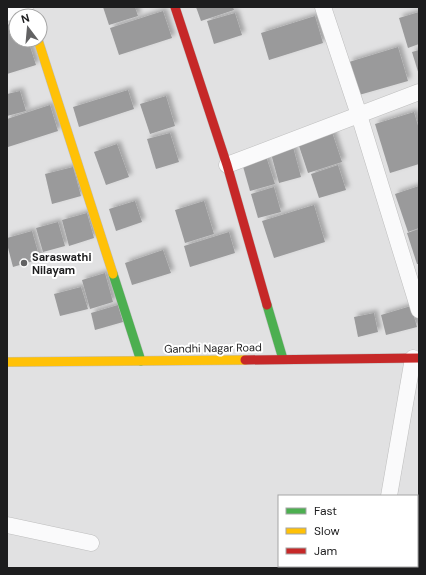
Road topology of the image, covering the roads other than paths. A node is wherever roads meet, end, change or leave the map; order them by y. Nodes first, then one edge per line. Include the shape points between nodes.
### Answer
1 (27, 7) edge
2 (175, 7) edge
3 (323, 7) edge
4 (7, 13) edge
5 (41, 48) edge
6 (419, 92) edge
7 (359, 115) junction
8 (227, 166) junction
9 (419, 310) edge
10 (416, 358) edge
11 (283, 359) junction
12 (141, 361) junction
13 (7, 362) edge
14 (389, 495) edge
15 (7, 525) edge
16 (91, 543) dead end

1 - 4 street
2 - 8 street
3 - 7 street
5 - 12 street
6 - 7 street
7 - 8 street
7 - 9 street
8 - 11 street
10 - 11 street, Gandhi Nagar Road
10 - 14 street
11 - 12 street, Gandhi Nagar Road
12 - 13 street, Gandhi Nagar Road
15 - 16 street

